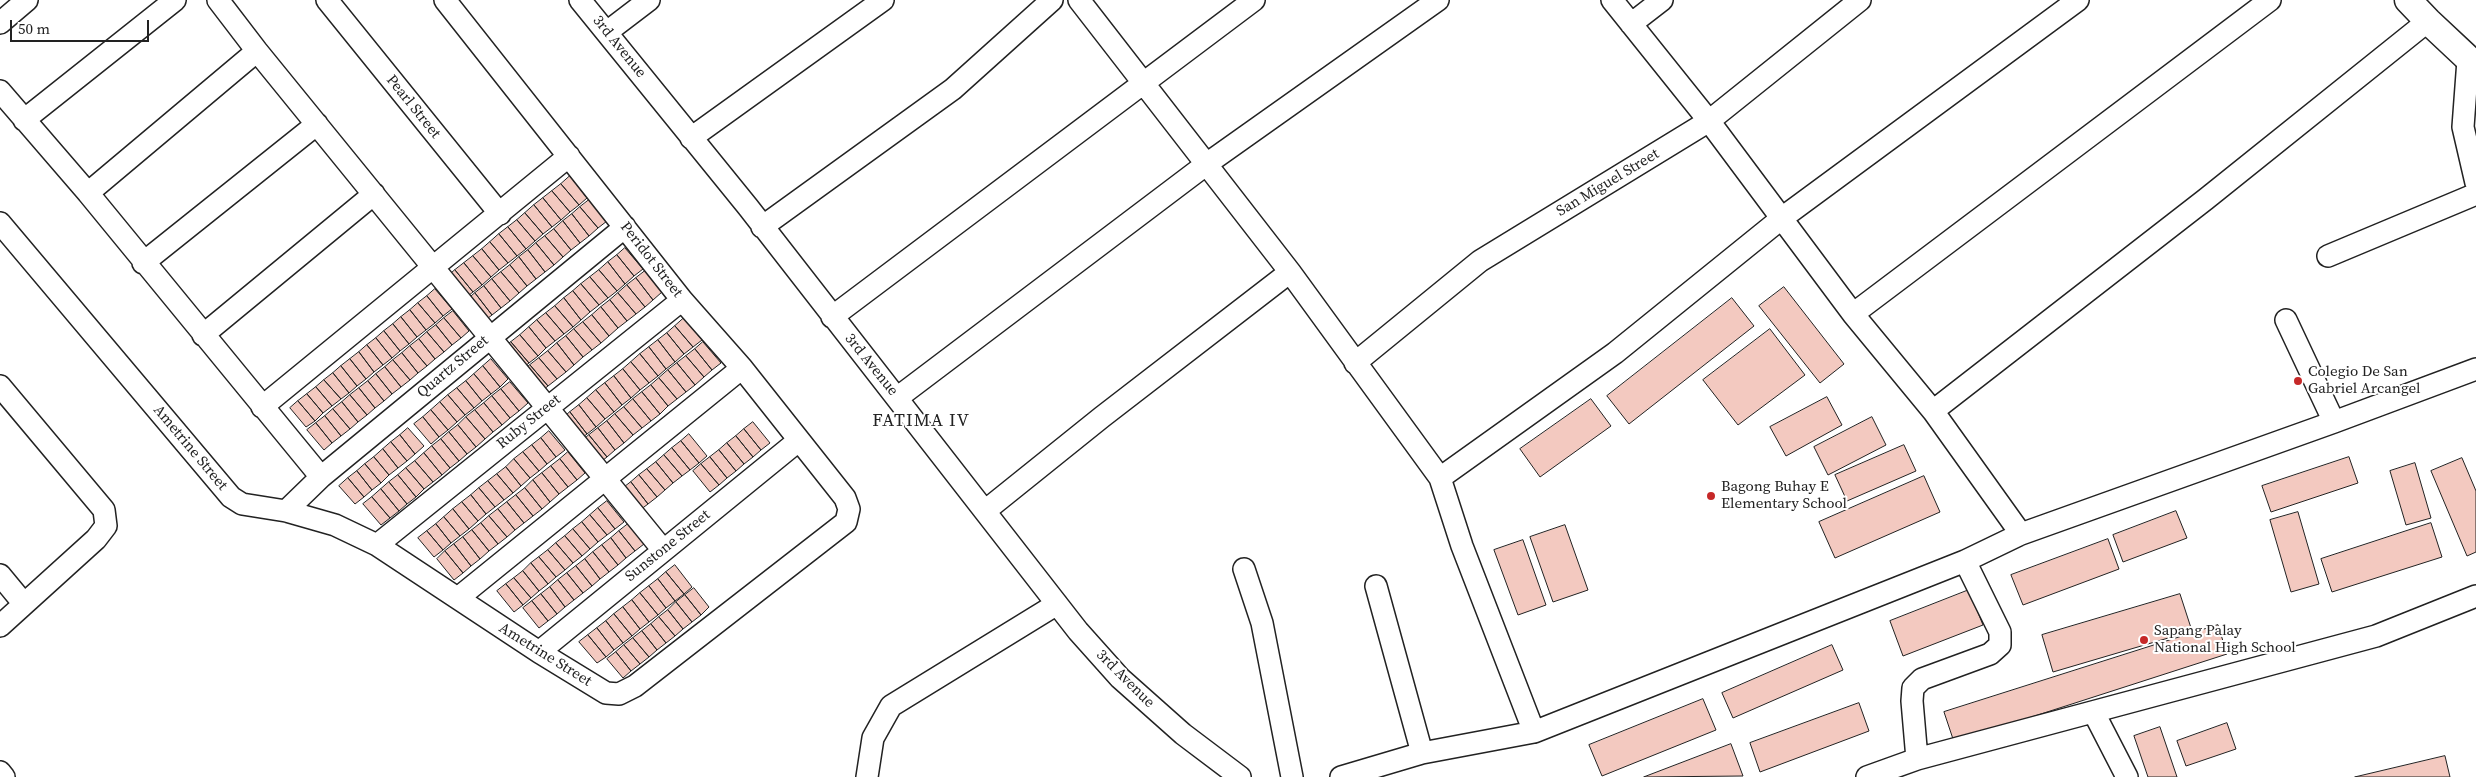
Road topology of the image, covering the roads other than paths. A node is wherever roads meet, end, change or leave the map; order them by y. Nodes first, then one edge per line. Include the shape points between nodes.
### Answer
1 (28, 0) edge
2 (175, 0) edge
3 (218, 0) edge
4 (327, 0) edge
5 (445, 0) edge
6 (580, 0) edge
7 (649, 0) edge
8 (883, 0) edge
9 (1052, 0) edge
10 (1079, 0) edge
11 (1254, 0) edge
12 (1438, 0) edge
13 (1612, 0) edge
14 (1662, 0) edge
15 (1860, 0) edge
16 (2078, 0) edge
17 (2270, 0) edge
18 (2408, 0) edge
19 (2428, 22) junction
20 (0, 23) edge
21 (1631, 24) junction
22 (607, 32) junction
23 (256, 51) junction
24 (2472, 63) edge
25 (1143, 83) junction
26 (0, 91) edge
27 (24, 120) junction
28 (1709, 121) junction
29 (317, 124) junction
30 (692, 138) junction
31 (569, 156) junction
32 (1208, 163) junction
33 (2476, 183) edge
34 (88, 193) junction
35 (374, 194) junction
36 (2476, 194) edge
37 (500, 214) junction
38 (1782, 218) junction
39 (0, 223) edge
40 (625, 227) junction
41 (762, 227) junction
42 (2328, 256) dead end
43 (143, 263) junction
44 (432, 266) junction
45 (1290, 272) junction
46 (682, 300) junction
47 (1853, 314) junction
48 (832, 317) junction
49 (2286, 320) dead end
50 (203, 335) junction
51 (490, 336) junction
52 (1355, 363) junction
53 (742, 368) junction
54 (2476, 369) edge
55 (0, 386) edge
56 (898, 398) junction
57 (262, 406) junction
58 (548, 406) junction
59 (1933, 410) junction
60 (2334, 422) junction
61 (798, 441) junction
62 (321, 477) junction
63 (606, 477) junction
64 (1440, 478) junction
65 (286, 511) junction
66 (985, 511) junction
67 (2021, 534) junction
68 (377, 545) junction
69 (664, 550) junction
70 (1965, 561) junction
71 (1244, 569) dead end
72 (0, 575) edge
73 (1376, 586) dead end
74 (2476, 596) edge
75 (458, 598) junction
76 (24, 604) junction
77 (1057, 604) junction
78 (0, 626) edge
79 (539, 652) junction
80 (619, 694) joint
81 (2094, 713) junction
82 (1534, 732) junction
83 (1422, 754) junction
84 (1917, 759) junction
85 (1386, 771) edge
86 (0, 772) edge
87 (4, 777) edge
88 (867, 777) edge
89 (1240, 777) edge
90 (1292, 777) edge
91 (1341, 777) edge
92 (1867, 777) edge
93 (2127, 777) edge

1 - 20 street
2 - 27 street
3 - 23 street
4 - 37 street, Pearl Street
5 - 31 street, Peridot Street
6 - 22 street, 3rd Avenue
7 - 22 street
8 - 30 street
9 - 41 street via 954,89
10 - 25 street
11 - 25 street
12 - 32 street
13 - 21 street
14 - 21 street
15 - 28 street, San Miguel Street
16 - 38 street
17 - 47 street
18 - 19 main road
19 - 24 main road
19 - 59 street
21 - 28 street
22 - 30 street, 3rd Avenue
23 - 29 street
23 - 34 street
24 - 33 street via 2463,126
25 - 32 street
25 - 48 street
26 - 27 street
27 - 34 street
28 - 38 street
28 - 52 street, San Miguel Street via 1480,261
29 - 35 street
29 - 43 street
30 - 41 street, 3rd Avenue
31 - 37 street
31 - 40 street, Peridot Street
32 - 45 street
32 - 56 street
34 - 43 street
35 - 44 street
35 - 50 street
36 - 42 street
37 - 44 street
38 - 47 street
38 - 64 street via 1615,353
39 - 65 street, Ametrine Street via 231,497 242,504
40 - 46 street, Peridot Street
40 - 51 street, Quartz Street
41 - 48 street, 3rd Avenue
43 - 50 street
44 - 51 street
44 - 57 street
45 - 52 street
45 - 66 street
46 - 53 street, Peridot Street
46 - 58 street, Ruby Street
47 - 59 street
48 - 56 street, 3rd Avenue
49 - 60 street
50 - 57 street
51 - 58 street
51 - 62 street, Quartz Street
52 - 64 street
53 - 61 street, Peridot Street
53 - 63 street
54 - 60 street
55 - 76 street via 104,510 106,526 96,539
56 - 66 street, 3rd Avenue
57 - 62 street
58 - 63 street
58 - 68 street, Ruby Street
59 - 67 street
60 - 67 street
61 - 69 street, Sunstone Street
61 - 80 street, Peridot Street via 845,498 849,509 846,522 635,686
62 - 65 street, Quartz Street
63 - 69 street
63 - 75 street
64 - 82 street via 1462,546
65 - 68 street, Ametrine Street via 335,525
66 - 77 street, 3rd Avenue
67 - 70 street
68 - 75 street, Ametrine Street
69 - 79 street, Sunstone Street
70 - 82 street
70 - 84 street via 2000,632 2000,644 1990,654 1922,679 1913,688
71 - 90 street via 1262,623
72 - 76 street
73 - 83 street
74 - 81 street via 2376,636
75 - 79 street, Ametrine Street
76 - 78 street
77 - 88 street via 891,706 873,738
77 - 89 street, 3rd Avenue via 1120,678 1183,734
79 - 80 street, Ametrine Street via 606,693
81 - 84 street
81 - 93 street
82 - 83 street
83 - 85 street
84 - 92 street
85 - 91 street
86 - 87 street

